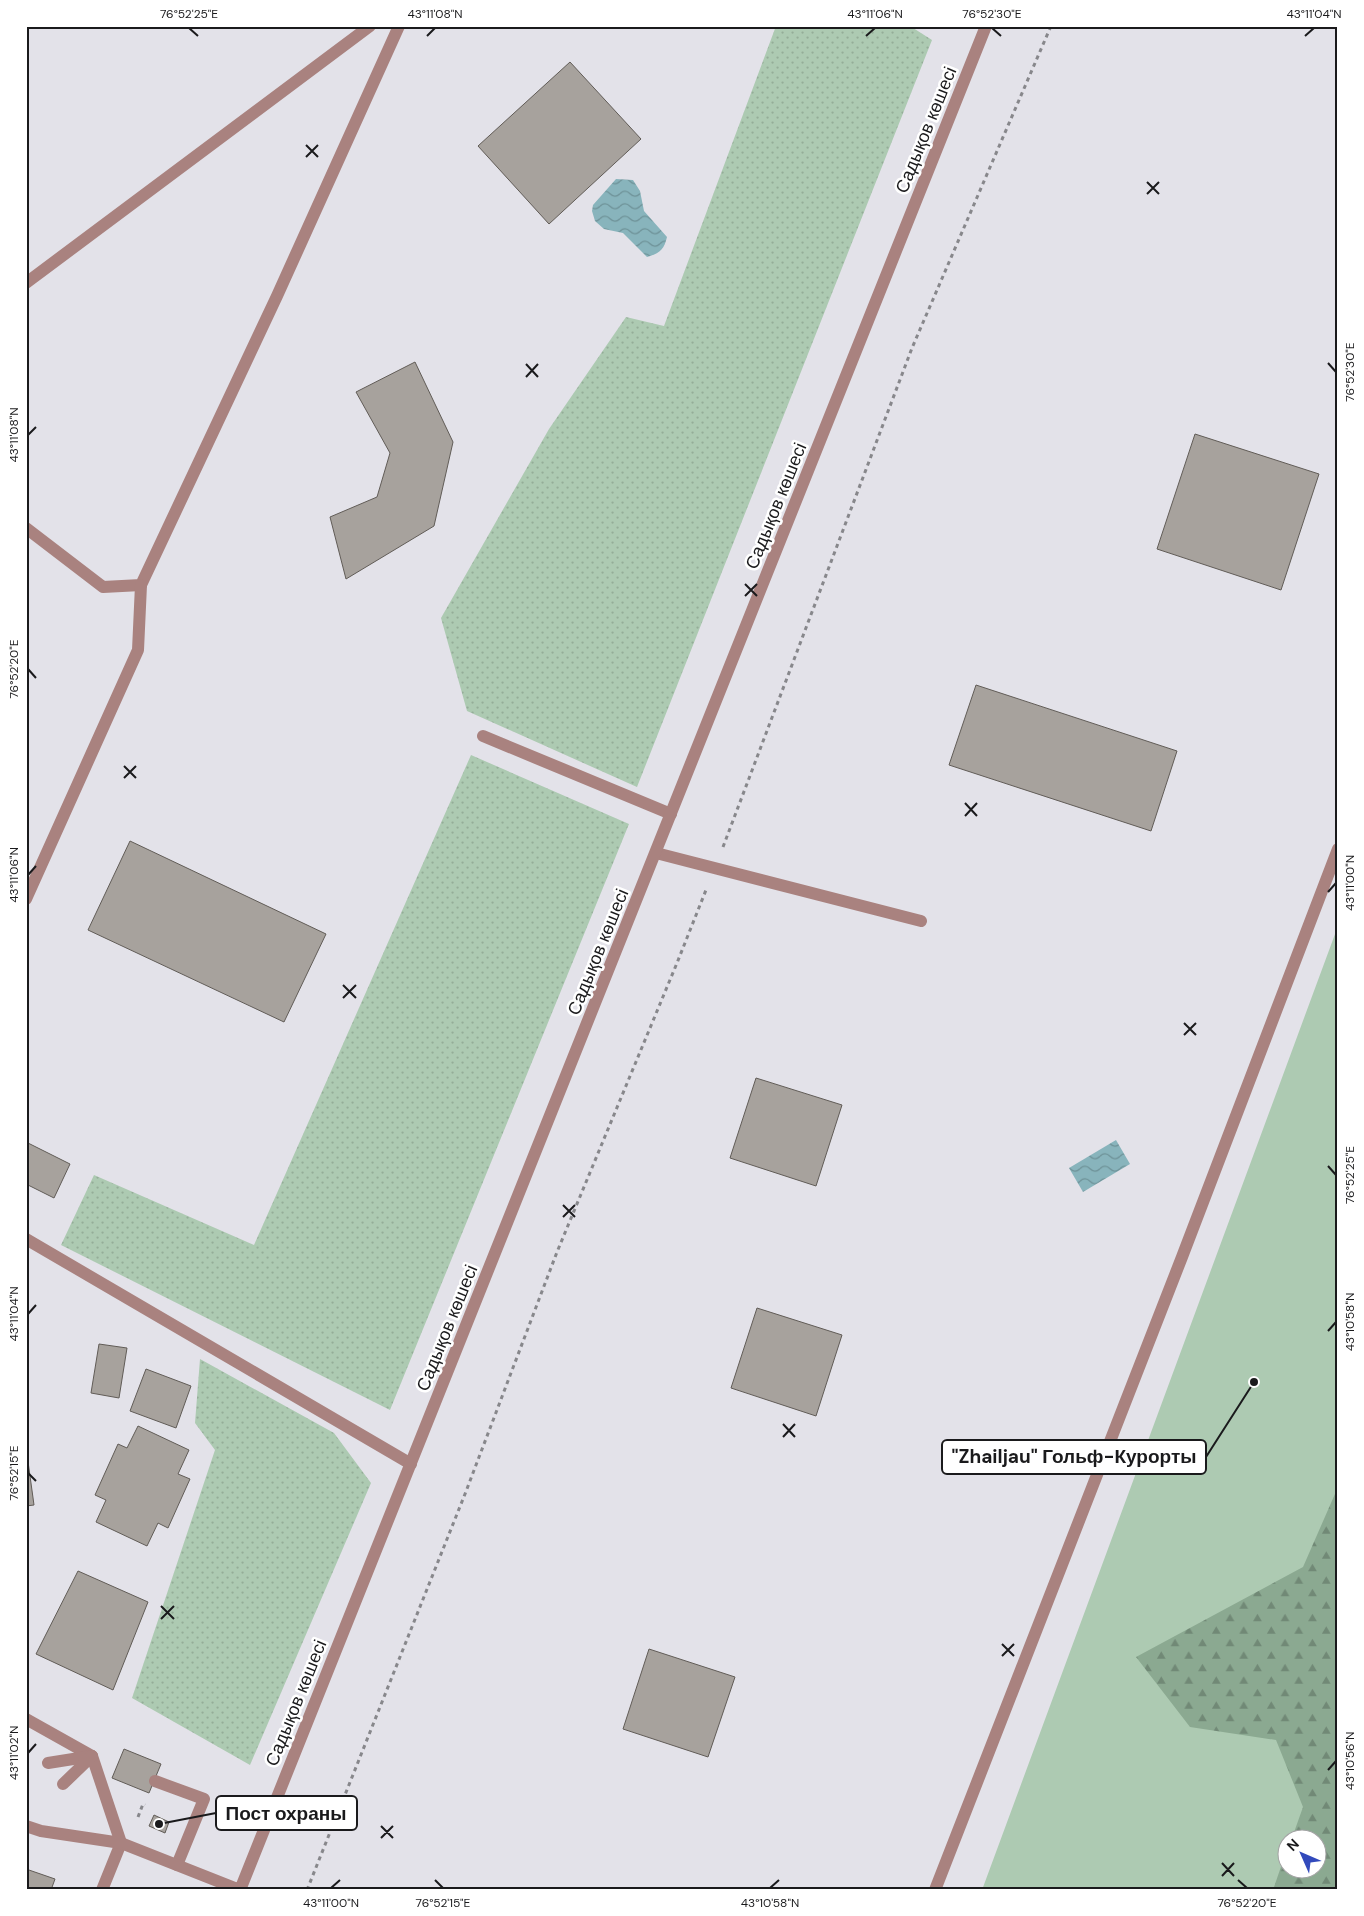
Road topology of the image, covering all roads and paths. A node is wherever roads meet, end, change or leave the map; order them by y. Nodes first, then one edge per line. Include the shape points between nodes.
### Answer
1 (370, 26) edge
2 (399, 26) edge
3 (1051, 26) edge
4 (984, 28) edge
5 (26, 283) edge
6 (26, 528) edge
7 (141, 585) junction
8 (482, 736) dead end
9 (671, 814) junction
10 (1338, 849) edge
11 (656, 853) junction
12 (714, 868) junction
13 (26, 899) edge
14 (921, 921) dead end
15 (26, 1239) edge
16 (411, 1464) junction
17 (26, 1719) edge
18 (92, 1756) junction
19 (48, 1762) dead end
20 (155, 1781) dead end
21 (63, 1784) dead end
22 (152, 1807) dead end
23 (26, 1826) edge
24 (125, 1845) junction
25 (177, 1865) junction
26 (102, 1890) edge
27 (240, 1890) edge
28 (307, 1890) edge
29 (935, 1890) edge

1 - 5 street
2 - 7 street
3 - 12 path via 912,348
4 - 9 street, Садықов көшесі
6 - 7 street via 103,587
7 - 13 street via 138,650
8 - 9 street
9 - 11 street, Садықов көшесі
10 - 29 street
11 - 12 street
11 - 16 street, Садықов көшесі
12 - 14 street
12 - 28 path via 557,1252 461,1504
15 - 16 street
16 - 27 street, Садықов көшесі
17 - 18 street
18 - 19 street
18 - 21 street
18 - 24 street
20 - 25 street via 204,1799
22 - 24 path via 143,1804
23 - 24 street
24 - 25 street
24 - 26 street
25 - 27 street

